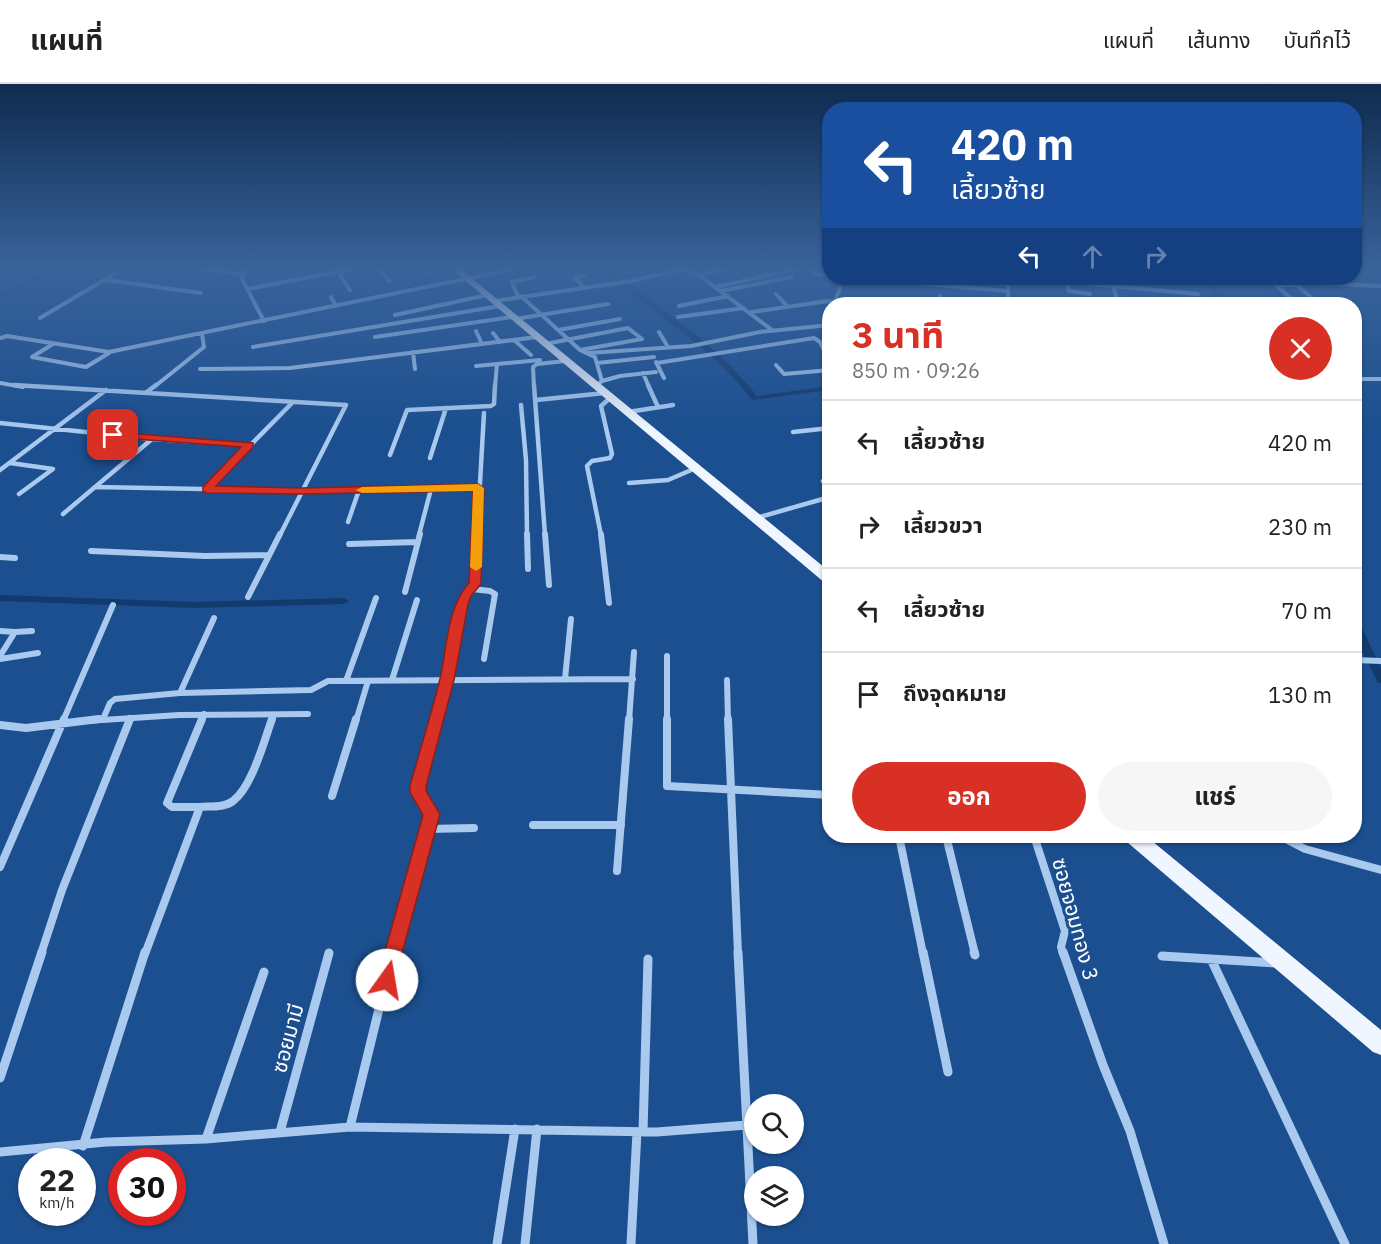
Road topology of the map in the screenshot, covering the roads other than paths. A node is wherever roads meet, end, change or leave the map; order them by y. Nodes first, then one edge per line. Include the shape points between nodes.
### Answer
1 (264, 321) edge
2 (389, 321) edge
3 (490, 321) edge
4 (517, 321) edge
5 (549, 321) edge
6 (608, 321) edge
7 (762, 321) edge
8 (430, 323) dead end
9 (822, 326) edge
10 (432, 329) junction
11 (558, 330) junction
12 (772, 330) junction
13 (476, 331) dead end
14 (659, 332) dead end
15 (493, 333) dead end
16 (202, 334) junction
17 (375, 337) dead end
18 (0, 338) edge
19 (567, 339) junction
20 (514, 340) junction
21 (541, 341) junction
22 (500, 342) junction
23 (54, 344) junction
24 (482, 344) junction
25 (253, 347) dead end
26 (668, 347) junction
27 (822, 349) edge
28 (580, 350) junction
29 (110, 352) junction
30 (413, 352) junction
31 (588, 353) junction
32 (531, 355) dead end
33 (564, 359) junction
34 (597, 363) junction
35 (657, 363) junction
36 (497, 364) junction
37 (776, 365) dead end
38 (476, 366) dead end
39 (200, 369) dead end
40 (415, 369) dead end
41 (822, 371) edge
42 (656, 372) dead end
43 (642, 373) junction
44 (663, 378) dead end
45 (1362, 379) edge
46 (1381, 379) edge
47 (0, 383) edge
48 (106, 390) junction
49 (603, 390) junction
50 (147, 392) junction
51 (536, 400) junction
52 (293, 402) junction
53 (521, 405) dead end
54 (673, 405) dead end
55 (658, 407) junction
56 (446, 408) junction
57 (484, 412) dead end
58 (627, 413) junction
59 (0, 423) edge
60 (54, 429) junction
61 (822, 429) edge
62 (793, 432) dead end
63 (152, 439) junction
64 (249, 445) junction
65 (390, 455) dead end
66 (430, 458) dead end
67 (540, 458) junction
68 (526, 460) junction
69 (10, 463) junction
70 (696, 468) junction
71 (0, 470) edge
72 (629, 483) dead end
73 (95, 487) junction
74 (478, 488) junction
75 (207, 489) junction
76 (431, 489) junction
77 (359, 490) junction
78 (302, 491) junction
79 (19, 494) dead end
80 (822, 499) edge
81 (63, 514) dead end
82 (756, 518) junction
83 (348, 522) dead end
84 (417, 542) junction
85 (349, 544) dead end
86 (91, 551) dead end
87 (269, 555) junction
88 (0, 557) edge
89 (15, 558) dead end
90 (528, 569) dead end
91 (822, 573) edge
92 (549, 585) dead end
93 (472, 589) junction
94 (405, 592) dead end
95 (248, 597) dead end
96 (376, 598) dead end
97 (417, 600) dead end
98 (609, 603) dead end
99 (113, 605) dead end
100 (214, 618) dead end
101 (571, 619) dead end
102 (0, 631) edge
103 (32, 631) dead end
104 (15, 632) junction
105 (634, 652) dead end
106 (38, 653) dead end
107 (667, 656) dead end
108 (0, 657) edge
109 (484, 659) dead end
110 (1362, 660) edge
111 (1381, 661) edge
112 (565, 679) junction
113 (633, 679) junction
114 (392, 680) junction
115 (447, 680) junction
116 (727, 680) dead end
117 (346, 681) junction
118 (369, 681) junction
119 (180, 693) junction
120 (204, 714) junction
121 (308, 714) dead end
122 (274, 715) junction
123 (103, 719) junction
124 (130, 719) junction
125 (62, 724) junction
126 (0, 725) edge
127 (730, 789) junction
128 (822, 795) edge
129 (332, 796) dead end
130 (200, 807) junction
131 (533, 825) dead end
132 (621, 825) junction
133 (474, 828) dead end
134 (428, 829) junction
135 (900, 843) edge
136 (948, 843) edge
137 (1036, 843) edge
138 (1146, 843) edge
139 (1293, 843) edge
140 (0, 867) edge
141 (1381, 870) edge
142 (617, 872) dead end
143 (329, 953) dead end
144 (975, 955) dead end
145 (1162, 956) dead end
146 (648, 958) dead end
147 (1211, 959) junction
148 (1286, 963) junction
149 (264, 972) dead end
150 (1381, 1044) edge
151 (948, 1072) dead end
152 (0, 1078) edge
153 (745, 1094) edge
154 (744, 1125) edge
155 (350, 1127) junction
156 (515, 1129) junction
157 (537, 1129) junction
158 (280, 1132) junction
159 (640, 1132) junction
160 (206, 1139) junction
161 (83, 1146) junction
162 (0, 1152) edge
163 (748, 1154) edge
164 (497, 1244) edge
165 (525, 1244) edge
166 (631, 1244) edge
167 (753, 1244) edge
168 (1164, 1244) edge
169 (1345, 1244) edge

1 - 16 street
2 - 25 street
3 - 10 street
4 - 21 main road
5 - 11 street
6 - 11 street
7 - 12 street
8 - 10 street
9 - 12 street
10 - 17 street
11 - 19 street
12 - 26 street
13 - 24 street
14 - 26 street
15 - 22 street
16 - 29 street
16 - 50 street via 204,347
18 - 23 street
19 - 21 street
19 - 28 street
19 - 28 street via 628,328 642,339
20 - 21 street
20 - 22 street
20 - 32 street
21 - 33 main road
22 - 24 street
23 - 29 street
23 - 29 street via 32,357 86,367
24 - 30 street
26 - 31 street
27 - 35 street via 816,338
28 - 31 street
30 - 39 street via 290,368
30 - 40 street
31 - 34 street
33 - 36 street
33 - 49 main road
33 - 51 street via 534,365
34 - 35 street via 654,355
34 - 49 street
35 - 44 street
36 - 38 street
36 - 56 street via 493,405
37 - 41 street via 784,375
42 - 43 street
43 - 49 street via 620,376
43 - 55 street
45 - 46 street
47 - 48 street
48 - 50 street
48 - 60 street
49 - 51 street
49 - 58 main road
49 - 98 street via 601,406 612,454 587,466 601,531
50 - 52 street
51 - 67 street
52 - 64 street
52 - 78 street via 346,406
53 - 68 street
54 - 55 street
55 - 58 street
56 - 65 street via 407,410
56 - 66 street
57 - 74 street
58 - 70 main road
59 - 60 street
60 - 63 street
60 - 69 street
61 - 62 street
63 - 64 street
63 - 73 street
64 - 75 street
67 - 68 street
67 - 92 street
68 - 90 street
69 - 71 street
69 - 79 street via 52,469
70 - 72 street via 669,480
70 - 82 main road
73 - 75 street
73 - 81 street
74 - 76 street
74 - 93 street
75 - 78 street
76 - 77 street
76 - 84 street
77 - 78 street
77 - 83 street
78 - 87 street
80 - 82 street
82 - 91 main road
84 - 85 street
84 - 94 street
86 - 87 street
87 - 95 street
88 - 89 street
93 - 109 street via 495,594
93 - 115 street via 462,604
96 - 117 street
97 - 114 street
99 - 125 street
100 - 119 street
101 - 112 street
102 - 104 street
103 - 104 street
104 - 108 street
105 - 113 street
106 - 108 street
107 - 127 street via 666,784
110 - 111 street
112 - 113 street
112 - 115 street
113 - 132 street
114 - 115 street
114 - 118 street
115 - 134 street via 418,788 432,814
116 - 127 street
117 - 118 street
117 - 119 street via 328,681 311,690
118 - 129 street
119 - 123 street via 114,700
120 - 122 street
120 - 124 street
120 - 130 street via 167,803 172,807
121 - 122 street
122 - 130 street via 234,800
123 - 124 street
123 - 125 street
124 - 152 street via 62,890
125 - 126 street via 26,728
125 - 140 street
127 - 128 street
127 - 153 street
130 - 161 street via 149,941
131 - 132 street
132 - 142 street
133 - 134 street
134 - 155 street via 407,897
135 - 151 street
136 - 144 street
137 - 168 street, ซอยจอมทอง 3 via 1065,931 1061,947 1130,1131
138 - 148 main road
139 - 141 street
143 - 158 street, ซอยมามี
145 - 147 street
146 - 159 street
147 - 148 street
147 - 169 street
148 - 150 main road
149 - 160 street
154 - 159 street
155 - 156 street
155 - 158 street
156 - 157 street
156 - 164 street
157 - 159 street
157 - 165 street
158 - 160 street
159 - 166 street
160 - 161 street
161 - 162 street
163 - 167 street

